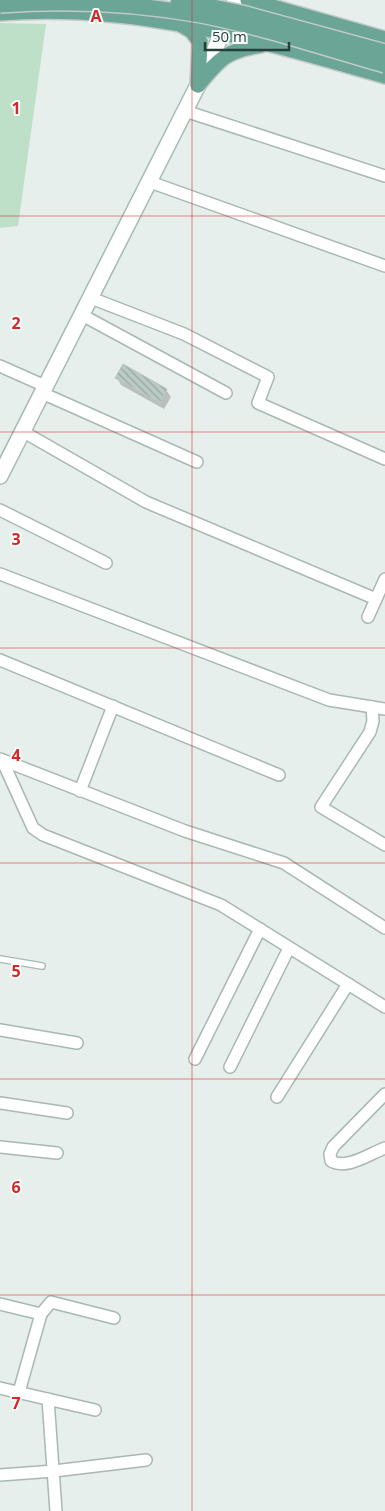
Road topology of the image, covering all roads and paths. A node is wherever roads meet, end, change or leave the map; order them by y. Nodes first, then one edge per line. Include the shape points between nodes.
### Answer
1 (178, 0) edge
2 (235, 0) edge
3 (248, 0) edge
4 (269, 4) edge
5 (0, 5) edge
6 (0, 13) edge
7 (181, 24) junction
8 (222, 34) junction
9 (385, 39) edge
10 (270, 44) junction
11 (385, 52) edge
12 (385, 65) edge
13 (385, 76) edge
14 (198, 85) junction
15 (185, 111) junction
16 (385, 176) edge
17 (150, 182) junction
18 (385, 266) edge
19 (91, 298) junction
20 (82, 315) junction
21 (0, 366) edge
22 (44, 389) junction
23 (226, 393) dead end
24 (22, 431) junction
25 (385, 459) edge
26 (4, 460) edge
27 (196, 462) dead end
28 (0, 476) edge
29 (0, 510) edge
30 (106, 563) dead end
31 (0, 574) edge
32 (385, 579) edge
33 (376, 599) junction
34 (368, 617) dead end
35 (0, 660) edge
36 (113, 706) junction
37 (372, 707) junction
38 (385, 709) edge
39 (1, 760) edge
40 (279, 775) dead end
41 (80, 791) junction
42 (385, 845) edge
43 (385, 928) edge
44 (260, 929) junction
45 (289, 948) junction
46 (0, 959) edge
47 (42, 966) dead end
48 (348, 984) junction
49 (385, 1007) edge
50 (0, 1030) edge
51 (77, 1043) dead end
52 (195, 1059) dead end
53 (230, 1067) dead end
54 (385, 1094) edge
55 (277, 1096) dead end
56 (0, 1104) edge
57 (68, 1113) dead end
58 (0, 1147) edge
59 (385, 1148) edge
60 (57, 1153) dead end
61 (0, 1304) edge
62 (40, 1314) junction
63 (114, 1318) dead end
64 (0, 1388) edge
65 (19, 1392) junction
66 (48, 1399) junction
67 (95, 1410) dead end
68 (146, 1460) dead end
69 (54, 1471) junction
70 (0, 1475) edge
71 (56, 1511) edge

1 - 11 main road, bridge via 242,12
2 - 8 street
3 - 4 main road
4 - 9 main road
5 - 12 main road, bridge via 115,4 201,15
6 - 7 main road via 106,12
7 - 8 main road
7 - 14 main road via 200,42
8 - 10 main road
8 - 14 street
10 - 13 main road
10 - 14 main road via 228,53
14 - 15 street
15 - 16 street
15 - 17 street
17 - 18 street
17 - 19 street
19 - 20 street
19 - 25 street via 184,334 268,377 258,403
20 - 22 street
20 - 23 street
21 - 22 street
22 - 24 street
22 - 27 street
24 - 26 street
24 - 33 street via 146,502
26 - 28 street
29 - 30 street
31 - 37 street via 329,700
32 - 33 street
33 - 34 street
35 - 36 street
36 - 40 street
36 - 41 street
37 - 38 street
37 - 42 street via 370,732 321,807
39 - 41 street
39 - 44 street via 33,828 221,905
41 - 43 street via 284,864
44 - 45 street
44 - 52 street
45 - 48 street
45 - 53 street
46 - 47 lane
48 - 49 street
48 - 55 street
50 - 51 street
54 - 59 street via 333,1147 331,1161 338,1165 348,1164
56 - 57 street
58 - 60 street
61 - 62 street
62 - 63 street via 50,1302
62 - 65 street
64 - 65 street
65 - 66 street
66 - 67 street
66 - 69 street
68 - 69 street
69 - 70 street
69 - 71 street

